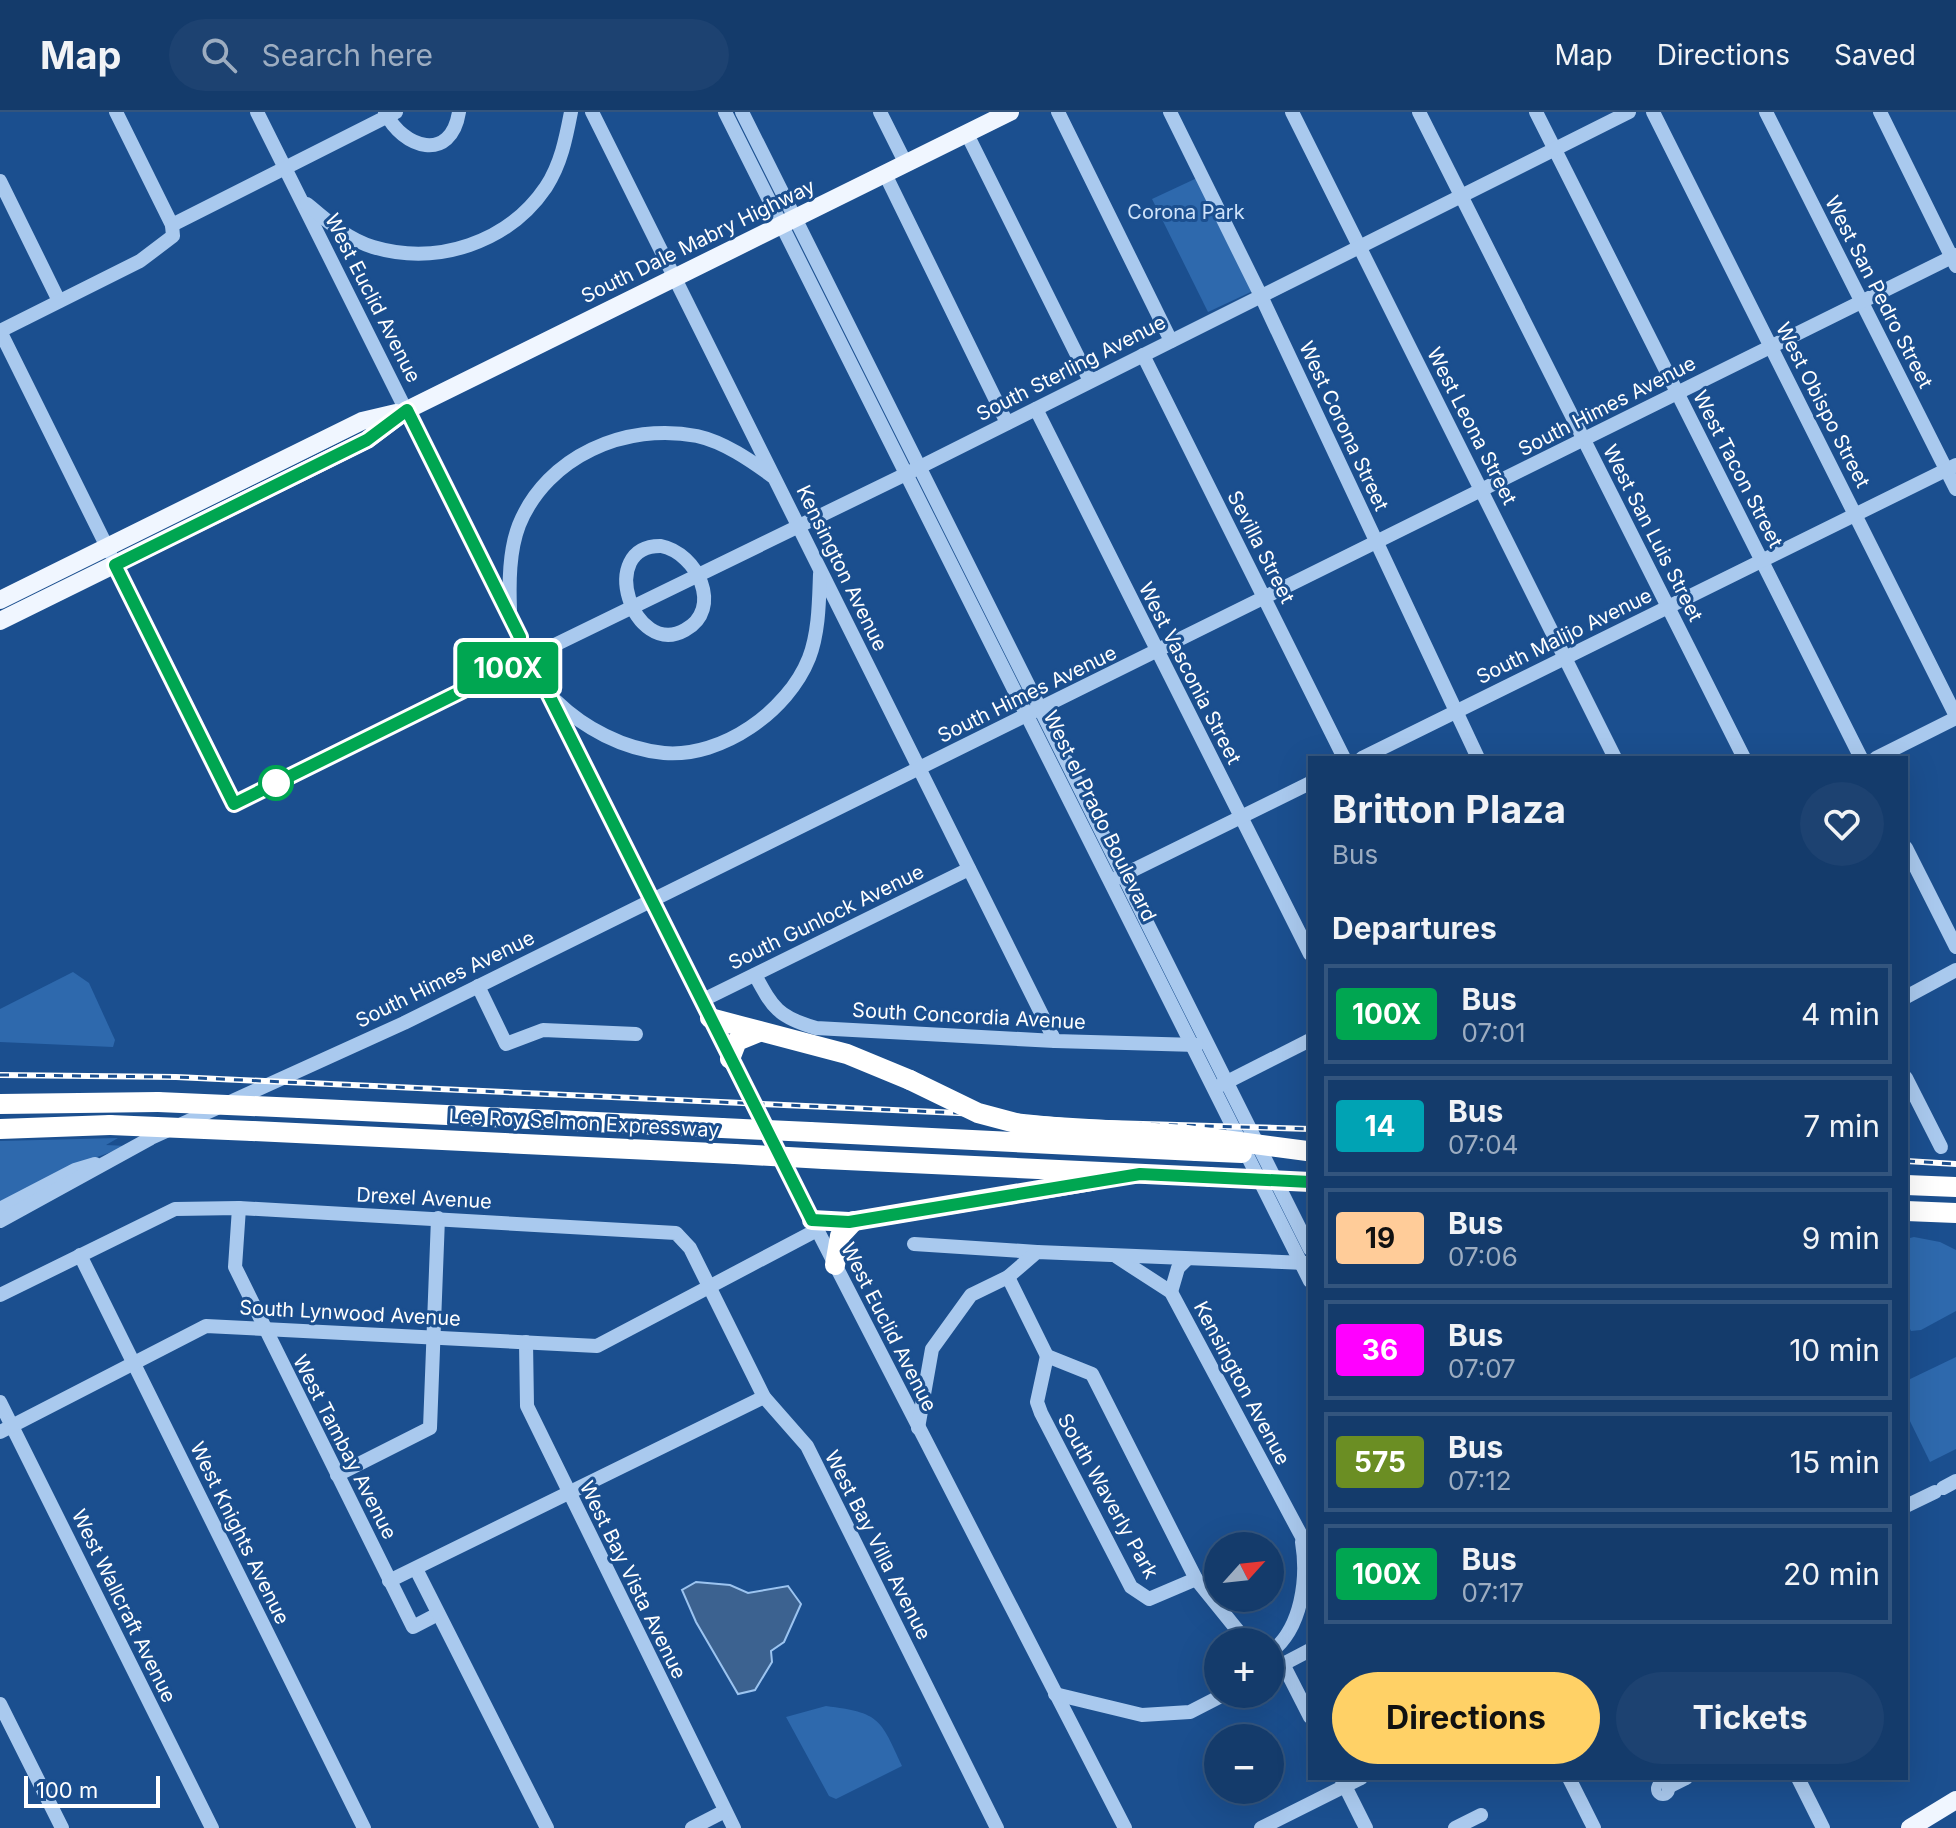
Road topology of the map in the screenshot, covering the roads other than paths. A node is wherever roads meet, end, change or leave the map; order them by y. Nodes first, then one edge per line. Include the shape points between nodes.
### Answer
1 (116, 112) edge
2 (257, 112) edge
3 (266, 112) edge
4 (459, 112) edge
5 (571, 112) edge
6 (592, 112) edge
7 (725, 112) edge
8 (742, 112) edge
9 (880, 112) edge
10 (1010, 112) edge
11 (1058, 112) edge
12 (1170, 112) edge
13 (1292, 112) edge
14 (1419, 112) edge
15 (1536, 112) edge
16 (1629, 112) edge
17 (1653, 112) edge
18 (1766, 112) edge
19 (1880, 112) edge
20 (390, 113) edge
21 (268, 132) junction
22 (967, 134) junction
23 (1554, 149) junction
24 (906, 164) junction
25 (286, 168) junction
26 (885, 174) junction
27 (0, 181) edge
28 (297, 191) junction
29 (1462, 196) junction
30 (788, 221) junction
31 (172, 225) junction
32 (1360, 248) junction
33 (1954, 260) edge
34 (674, 277) junction
35 (1261, 296) junction
36 (59, 301) junction
37 (1862, 302) junction
38 (0, 331) edge
39 (1171, 341) junction
40 (1771, 347) junction
41 (1143, 355) junction
42 (1090, 381) junction
43 (1677, 394) junction
44 (1036, 409) junction
45 (407, 410) junction
46 (1007, 423) junction
47 (1584, 440) junction
48 (1951, 468) edge
49 (912, 471) junction
50 (775, 479) junction
51 (1956, 489) edge
52 (1482, 491) junction
53 (1855, 516) junction
54 (798, 526) junction
55 (1377, 543) junction
56 (111, 556) junction
57 (1762, 560) junction
58 (820, 569) junction
59 (698, 575) junction
60 (19, 591) junction
61 (1264, 599) junction
62 (0, 600) edge
63 (0, 607) edge
64 (632, 607) junction
65 (1668, 607) junction
66 (510, 617) junction
67 (0, 621) edge
68 (1157, 652) junction
69 (530, 657) junction
70 (1565, 658) junction
71 (548, 693) junction
72 (1455, 712) junction
73 (1034, 714) junction
74 (1956, 717) edge
75 (1343, 756) edge
76 (1366, 756) edge
77 (1477, 756) edge
78 (1614, 756) edge
79 (1743, 756) edge
80 (1860, 756) edge
81 (1880, 756) edge
82 (920, 769) junction
83 (1308, 784) edge
84 (1241, 817) junction
85 (1908, 852) edge
86 (969, 869) junction
87 (1116, 879) junction
88 (650, 900) junction
89 (1956, 947) edge
90 (1308, 950) edge
91 (1956, 970) edge
92 (755, 975) junction
93 (478, 986) junction
94 (1908, 996) edge
95 (705, 1010) junction
96 (759, 1032) junction
97 (636, 1034) dead end
98 (1055, 1041) junction
99 (1308, 1041) edge
100 (1198, 1044) junction
101 (730, 1059) junction
102 (1908, 1082) edge
103 (1220, 1085) junction
104 (0, 1104) edge
105 (0, 1129) edge
106 (766, 1130) junction
107 (1941, 1147) dead end
108 (1308, 1154) edge
109 (1308, 1154) edge
110 (111, 1160) junction
111 (1140, 1174) junction
112 (1308, 1182) edge
113 (1908, 1185) edge
114 (1956, 1187) edge
115 (239, 1208) junction
116 (0, 1209) edge
117 (1908, 1211) edge
118 (1956, 1213) edge
119 (438, 1218) junction
120 (0, 1221) edge
121 (854, 1221) junction
122 (815, 1225) junction
123 (914, 1244) dead end
124 (1308, 1245) edge
125 (1037, 1252) junction
126 (80, 1255) junction
127 (1113, 1255) junction
128 (1187, 1259) junction
129 (1306, 1263) edge
130 (835, 1265) junction
131 (1008, 1277) junction
132 (709, 1288) junction
133 (1171, 1292) junction
134 (0, 1295) edge
135 (263, 1329) junction
136 (433, 1337) junction
137 (526, 1342) junction
138 (1047, 1356) junction
139 (133, 1362) junction
140 (764, 1397) junction
141 (0, 1402) edge
142 (918, 1428) junction
143 (6, 1429) edge
144 (337, 1475) junction
145 (1944, 1487) edge
146 (568, 1493) junction
147 (1908, 1505) edge
148 (1301, 1535) junction
149 (1308, 1548) edge
150 (416, 1569) junction
151 (1196, 1579) junction
152 (389, 1581) junction
153 (438, 1614) junction
154 (1236, 1628) edge
155 (1284, 1636) edge
156 (1308, 1651) edge
157 (1284, 1663) edge
158 (1284, 1678) edge
159 (1055, 1694) junction
160 (0, 1704) edge
161 (1204, 1705) edge
162 (1308, 1714) edge
163 (1570, 1780) edge
164 (1682, 1780) edge
165 (1799, 1780) edge
166 (1343, 1782) edge
167 (1668, 1787) dead end
168 (1956, 1800) edge
169 (725, 1811) junction
170 (1481, 1815) dead end
171 (62, 1828) edge
172 (212, 1828) edge
173 (364, 1828) edge
174 (547, 1828) edge
175 (692, 1828) edge
176 (734, 1828) edge
177 (997, 1828) edge
178 (1125, 1828) edge
179 (1261, 1828) edge
180 (1366, 1828) edge
181 (1455, 1828) edge
182 (1594, 1828) edge
183 (1823, 1828) edge
184 (1910, 1828) edge

1 - 31 street
2 - 21 street, West Euclid Avenue
3 - 21 street
4 - 20 street via 445,139 422,146 400,136
5 - 28 street via 564,150 546,186 520,216 488,239 450,252 410,254 371,247 336,229
6 - 34 street, Kensington Avenue
7 - 30 street, West el Prado Boulevard
8 - 30 street, West el Prado Boulevard
9 - 24 street
10 - 22 main road, South Dale Mabry Highway
11 - 39 street
12 - 35 street, West Corona Street
13 - 32 street, West Leona Street
14 - 29 street, West San Luis Street
15 - 23 street, West Tacon Street
16 - 23 street, South Sterling Avenue
17 - 40 street, West Obispo Street
18 - 37 street, West San Pedro Street
19 - 33 street
20 - 25 street
21 - 25 street, West Euclid Avenue
22 - 24 main road, South Dale Mabry Highway
22 - 42 street
23 - 29 street, South Sterling Avenue
23 - 43 street, West Tacon Street
24 - 26 main road, South Dale Mabry Highway
25 - 28 street, West Euclid Avenue
25 - 31 street
26 - 30 main road, South Dale Mabry Highway
26 - 46 street
27 - 36 street
28 - 45 street, West Euclid Avenue
29 - 32 street, South Sterling Avenue
29 - 47 street, West San Luis Street
30 - 34 main road, South Dale Mabry Highway
30 - 49 street, West el Prado Boulevard
31 - 36 street via 173,236 160,249
32 - 35 street, South Sterling Avenue
32 - 52 street, West Leona Street
33 - 37 street, South Himes Avenue
34 - 45 main road, South Dale Mabry Highway
34 - 50 street, Kensington Avenue
35 - 39 street, South Sterling Avenue
35 - 55 street, West Corona Street
36 - 38 street
37 - 40 street, South Himes Avenue
37 - 48 street, West San Pedro Street
38 - 56 street
39 - 41 street, South Sterling Avenue
40 - 43 street, South Himes Avenue
40 - 53 street, West Obispo Street
41 - 42 street, South Sterling Avenue
41 - 61 street, Sevilla Street
42 - 44 street, South Sterling Avenue
43 - 47 street, South Himes Avenue
43 - 57 street, West Tacon Street
44 - 46 street, South Sterling Avenue
44 - 68 street, West Vasconia Street
45 - 56 main road, South Dale Mabry Highway via 362,421
45 - 66 street, West Euclid Avenue
46 - 49 street, South Sterling Avenue
47 - 52 street, South Himes Avenue
47 - 65 street, West San Luis Street
48 - 51 street, West San Pedro Street
48 - 53 street, South Malijo Avenue
49 - 54 street, South Sterling Avenue
49 - 73 street, West el Prado Boulevard
50 - 54 street, Kensington Avenue
50 - 66 street via 750,460 700,437 663,432 632,435 580,453 538,495 519,527
52 - 55 street, South Himes Avenue
52 - 70 street, West Leona Street
53 - 57 street, South Malijo Avenue
53 - 74 street, West Obispo Street
54 - 58 street, Kensington Avenue
54 - 59 street, South Sterling Avenue
55 - 61 street, South Himes Avenue
55 - 72 street, West Corona Street
56 - 60 main road, South Dale Mabry Highway
56 - 67 main road, South Dale Mabry Highway
57 - 65 street, South Malijo Avenue
57 - 80 street, West Tacon Street
58 - 71 street via 809,657 791,691 733,737 698,750 663,753 593,732
58 - 82 street, Kensington Avenue
59 - 64 street, South Sterling Avenue
59 - 64 street via 701,615 676,635 647,627
59 - 64 street via 674,549 647,548 633,558 625,574
60 - 62 main road, South Dale Mabry Highway
60 - 63 main road
61 - 68 street, South Himes Avenue
61 - 75 street, Sevilla Street
64 - 69 street, South Sterling Avenue
65 - 70 street, South Malijo Avenue
65 - 79 street, West San Luis Street
66 - 69 street, West Euclid Avenue
68 - 73 street, South Himes Avenue
68 - 84 street, West Vasconia Street
69 - 71 street, West Euclid Avenue
70 - 72 street, South Malijo Avenue
70 - 78 street, West Leona Street
71 - 88 street, West Euclid Avenue
72 - 76 street, South Malijo Avenue
72 - 77 street, West Corona Street
73 - 82 street, South Himes Avenue
73 - 87 street, West el Prado Boulevard
74 - 81 street
82 - 86 street, Kensington Avenue
82 - 88 street, South Himes Avenue
83 - 84 street
84 - 87 street
84 - 90 street, West Vasconia Street
85 - 89 street
86 - 92 street, South Gunlock Avenue
86 - 98 street, Kensington Avenue
87 - 100 street, West el Prado Boulevard
88 - 93 street, South Himes Avenue
88 - 95 street, West Euclid Avenue
91 - 94 street
92 - 95 street, South Gunlock Avenue
92 - 98 street, South Concordia Avenue via 773,1008 816,1028
93 - 97 street via 506,1044 543,1030
93 - 110 street, South Himes Avenue
95 - 96 highway
95 - 101 street, West Euclid Avenue
96 - 101 highway via 737,1041
96 - 108 highway, bridge via 847,1054 978,1113 1023,1125 1214,1137
98 - 100 street, South Concordia Avenue
99 - 103 street
100 - 103 street, West el Prado Boulevard
101 - 106 street, West Euclid Avenue
102 - 107 street
103 - 124 street, West el Prado Boulevard
103 - 129 street, West el Prado Boulevard
104 - 106 highway, Lee Roy Selmon Expressway, bridge via 158,1102
105 - 111 highway, Lee Roy Selmon Expressway, bridge via 110,1125
106 - 109 highway, Lee Roy Selmon Expressway, bridge
106 - 122 street, West Euclid Avenue
110 - 116 street, South Himes Avenue via 75,1170
110 - 120 street, South Himes Avenue
111 - 112 highway, Lee Roy Selmon Expressway, bridge
111 - 121 highway
113 - 114 highway
115 - 119 street, Drexel Avenue
115 - 126 street, Drexel Avenue via 175,1209
115 - 135 street, West Tambay Avenue via 235,1267
117 - 118 highway
119 - 132 street, Drexel Avenue via 676,1233 690,1248
119 - 136 street
121 - 122 highway
121 - 130 highway via 840,1236
122 - 130 street, West Euclid Avenue
122 - 132 street
123 - 125 street
125 - 127 street
125 - 131 street
126 - 134 street, Drexel Avenue
126 - 139 street, West Knights Avenue
127 - 128 street
127 - 133 street, Kensington Avenue
128 - 129 street
128 - 133 street, Kensington Avenue via 1178,1268
130 - 142 street, West Euclid Avenue
131 - 138 street
131 - 142 street via 971,1295 932,1349
132 - 137 street, South Lynwood Avenue via 597,1346
132 - 140 street, West Bay Villa Avenue
133 - 148 street, Kensington Avenue
135 - 136 street, South Lynwood Avenue
135 - 139 street, South Lynwood Avenue via 206,1326
135 - 144 street, West Tambay Avenue
136 - 137 street, South Lynwood Avenue
136 - 144 street via 430,1428
137 - 146 street, West Bay Vista Avenue via 527,1406
138 - 151 street via 1092,1374
138 - 151 street, South Waverly Park via 1037,1402 1041,1413 1131,1587 1149,1599
139 - 143 street, South Lynwood Avenue
139 - 173 street, West Knights Avenue
140 - 146 street
140 - 177 street, West Bay Villa Avenue via 807,1446
141 - 143 street, West Wallcraft Avenue
142 - 159 street, West Euclid Avenue
143 - 172 street, West Wallcraft Avenue
144 - 152 street, West Tambay Avenue
145 - 147 street
146 - 150 street
146 - 169 street, West Bay Vista Avenue
148 - 149 street, Kensington Avenue
148 - 155 street, Kensington Avenue via 1306,1564 1300,1605
150 - 152 street
150 - 153 street
151 - 154 street
152 - 153 street, West Tambay Avenue via 413,1627
153 - 174 street
156 - 157 street
158 - 162 street
159 - 161 street via 1142,1715 1190,1712
159 - 178 street, West Euclid Avenue
160 - 171 street
163 - 182 street
164 - 167 street
165 - 183 street
166 - 179 street
166 - 180 street
168 - 184 main road
169 - 175 street
169 - 176 street, West Bay Vista Avenue
170 - 181 street

